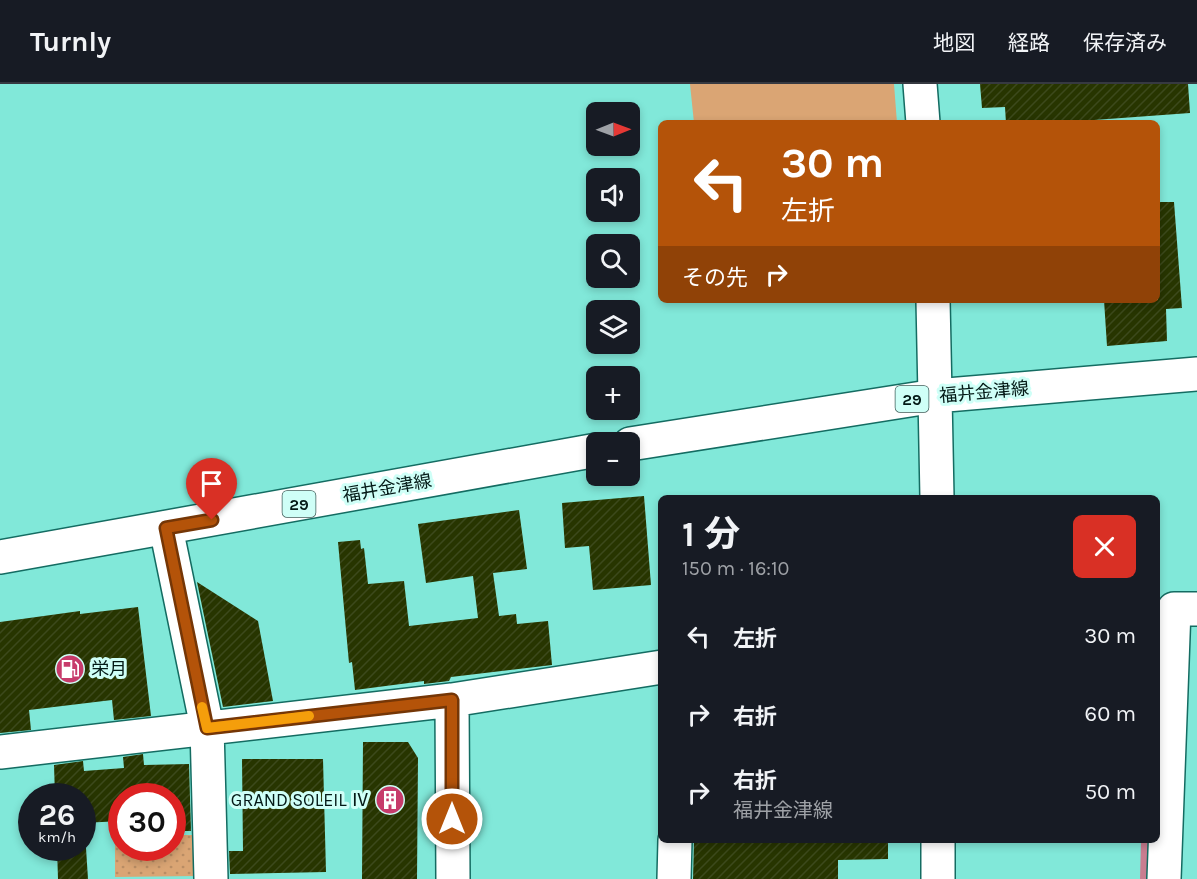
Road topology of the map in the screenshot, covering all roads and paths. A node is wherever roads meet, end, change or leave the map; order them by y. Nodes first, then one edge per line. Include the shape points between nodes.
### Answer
1 (920, 84) edge
2 (923, 120) edge
3 (933, 303) edge
4 (1197, 374) edge
5 (935, 396) junction
6 (640, 442) edge
7 (586, 452) edge
8 (936, 495) edge
9 (166, 528) junction
10 (0, 557) edge
11 (1197, 609) edge
12 (658, 668) edge
13 (452, 700) junction
14 (207, 728) junction
15 (0, 752) edge
16 (675, 843) edge
17 (938, 843) edge
18 (211, 879) edge
19 (453, 879) edge
20 (674, 879) edge
21 (938, 879) edge
22 (1164, 879) edge

1 - 2 street
3 - 5 street
4 - 5 street, 福井金津線 / 29
5 - 6 street, 福井金津線 / 29
5 - 8 street
7 - 9 street, 福井金津線 / 29
9 - 10 street, 福井金津線 / 29
9 - 14 street
11 - 22 street via 1174,609
12 - 13 street
13 - 14 street
13 - 19 street
14 - 15 street
14 - 18 street
16 - 20 street
17 - 21 street

